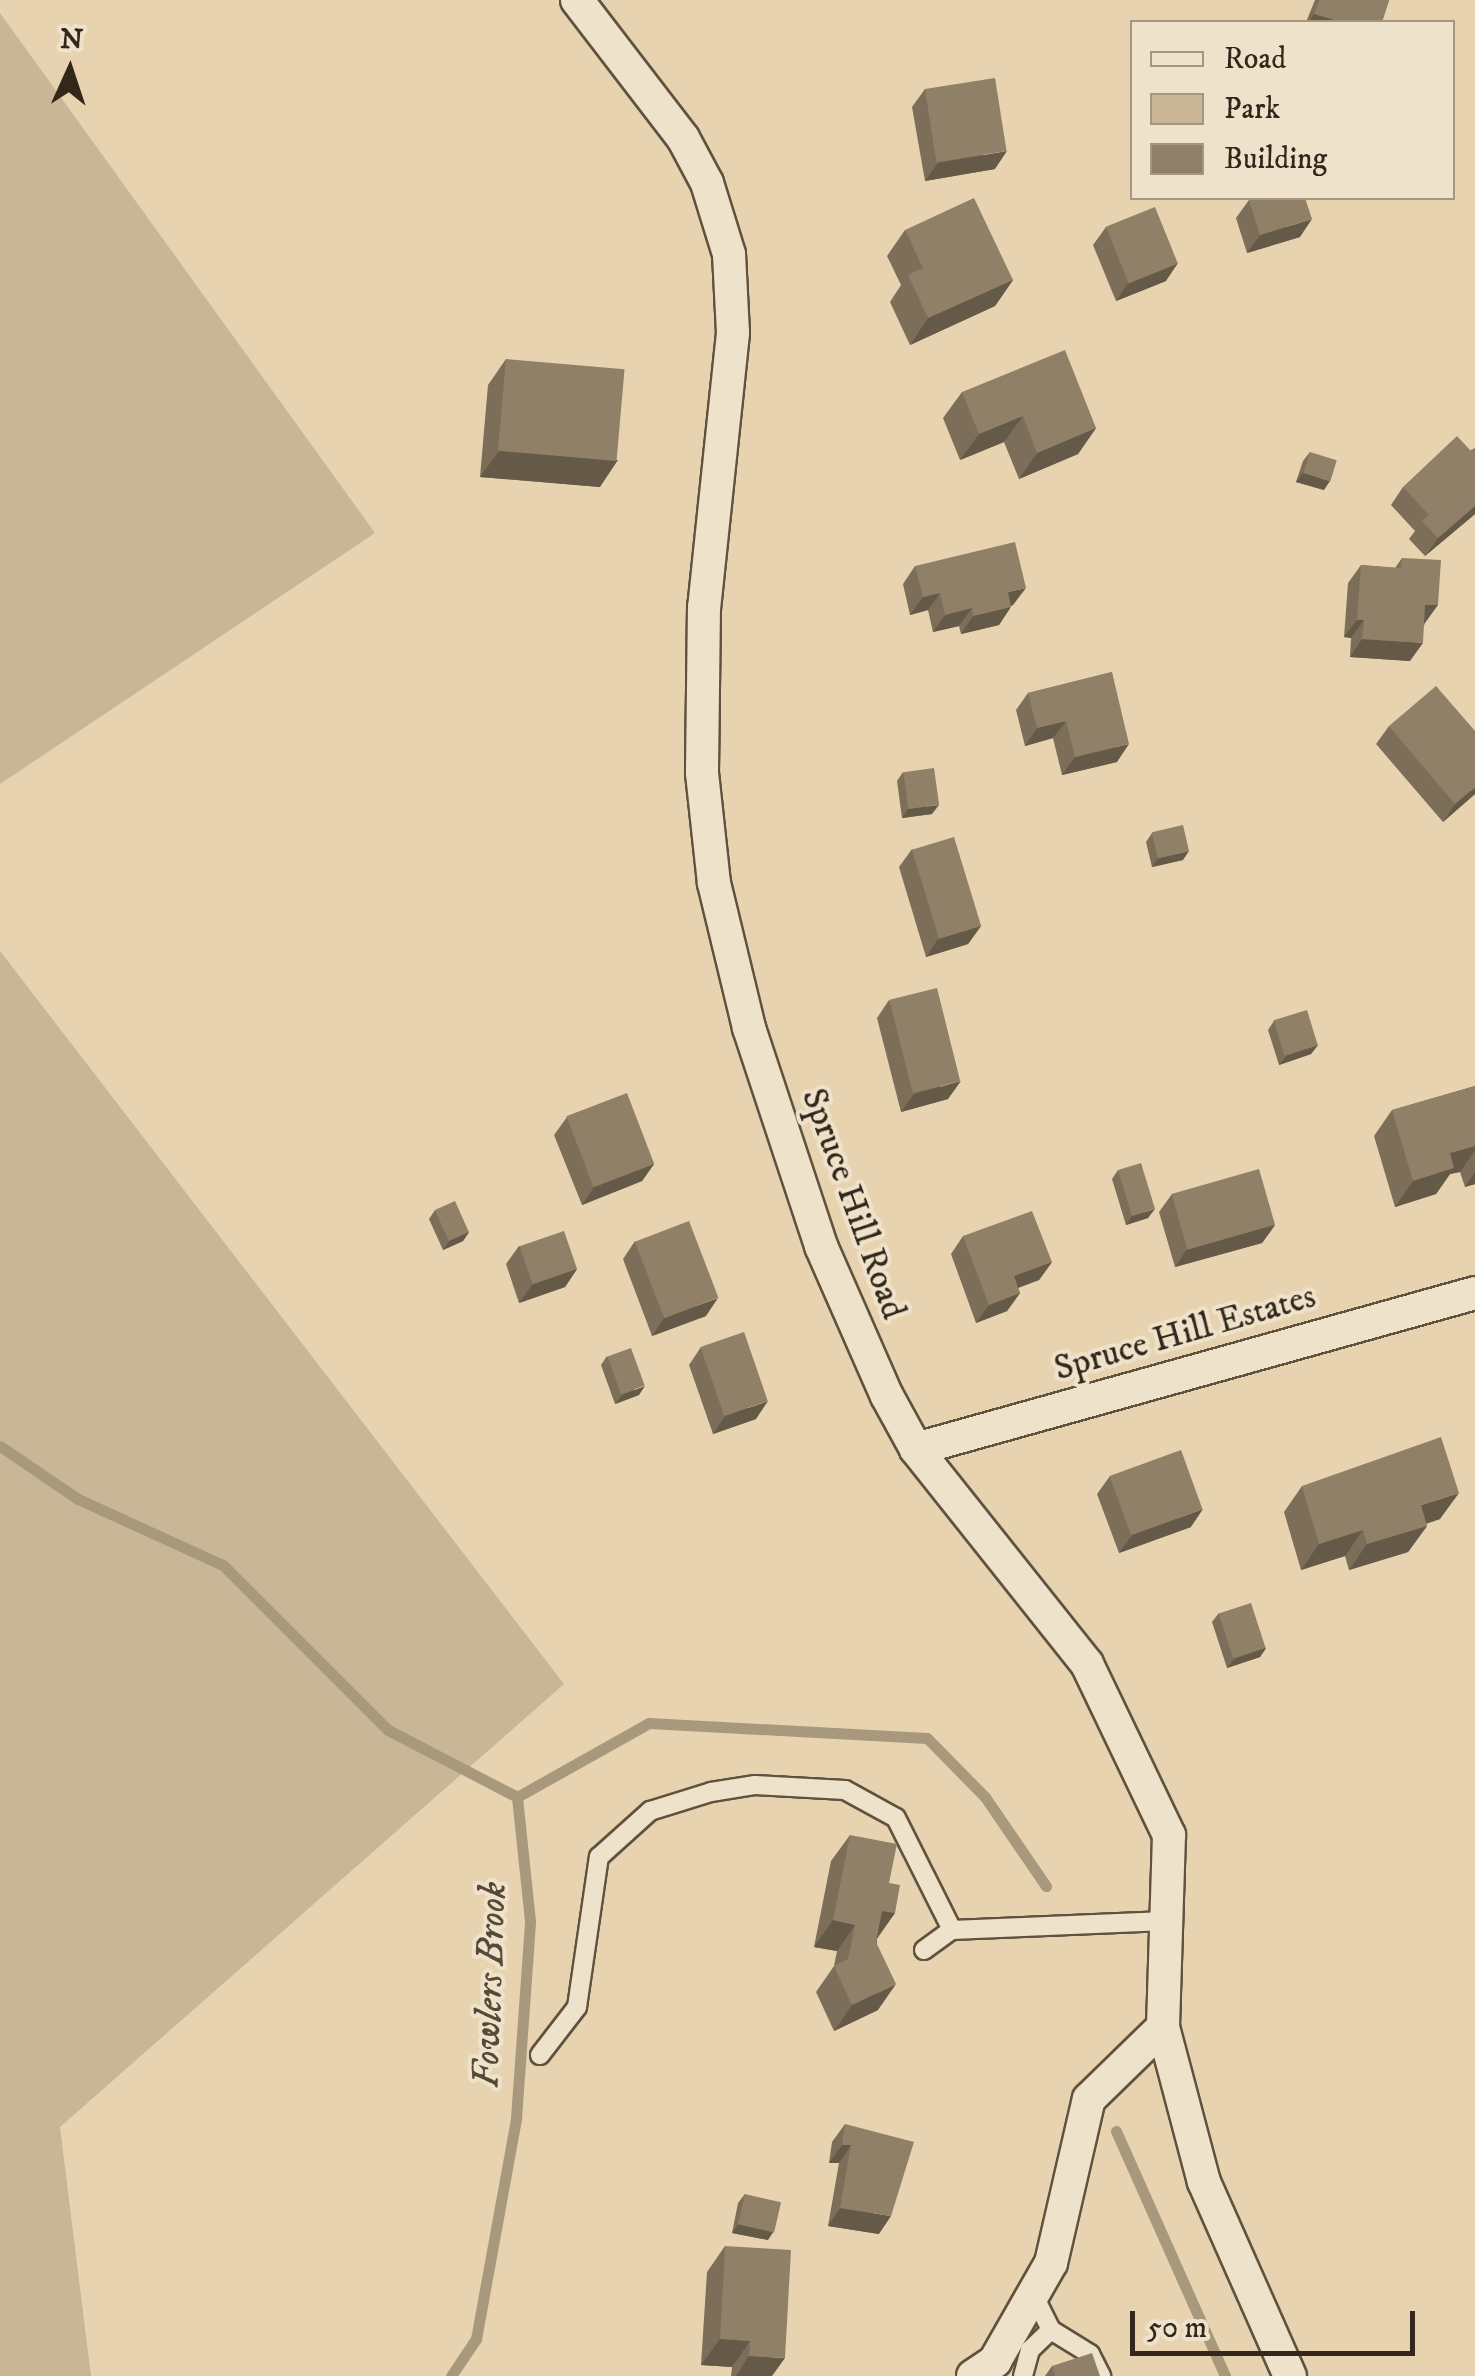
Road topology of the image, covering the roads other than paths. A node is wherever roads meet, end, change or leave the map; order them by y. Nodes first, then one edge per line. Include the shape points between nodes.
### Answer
1 (577, 0) edge
2 (1475, 1293) edge
3 (916, 1449) junction
4 (1166, 1921) junction
5 (952, 1930) junction
6 (924, 1950) dead end
7 (1163, 2027) junction
8 (540, 2055) dead end
9 (1032, 2294) junction
10 (1051, 2330) junction
11 (972, 2376) edge
12 (1022, 2376) edge
13 (1100, 2376) edge
14 (1290, 2376) edge

1 - 3 street, Spruce Hill Road via 669,115 707,183 724,232 733,333 702,654 710,857 740,996 806,1204 855,1328
2 - 3 street, Spruce Hill Estates
3 - 4 street, Spruce Hill Road via 1087,1664 1169,1835
4 - 5 lane
4 - 7 street, Spruce Hill Road
5 - 6 lane
5 - 8 lane via 896,1818 845,1790 754,1784 711,1792 650,1811 599,1857 577,2006
7 - 9 street via 1089,2099 1050,2263
7 - 14 street, Spruce Hill Road via 1204,2182
9 - 10 lane
9 - 11 street via 995,2361
10 - 12 lane via 1030,2350
10 - 13 lane via 1090,2354

